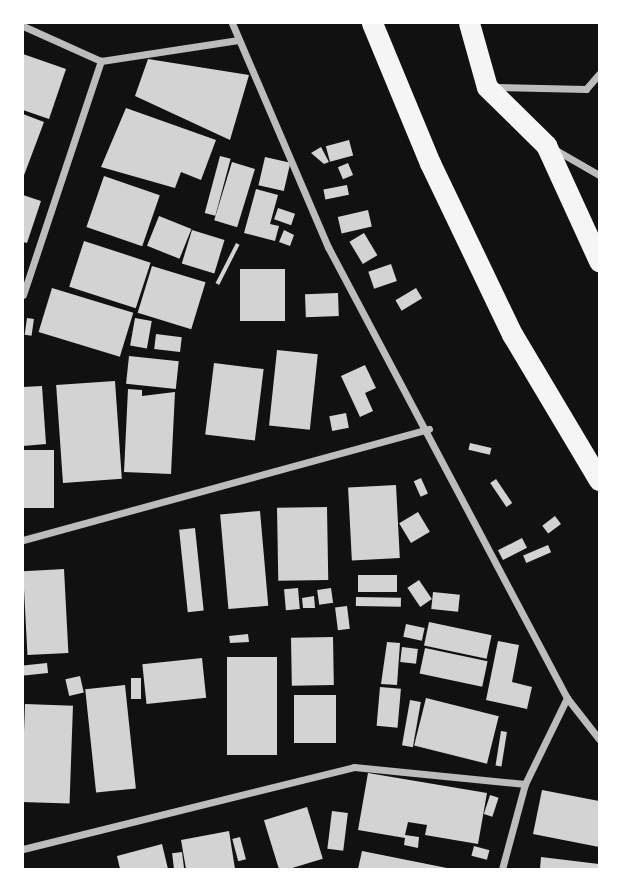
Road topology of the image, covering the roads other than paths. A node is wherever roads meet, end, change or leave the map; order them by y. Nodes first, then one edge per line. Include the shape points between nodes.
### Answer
1 (232, 23) edge
2 (372, 23) edge
3 (469, 23) edge
4 (23, 26) edge
5 (238, 40) junction
6 (101, 61) junction
7 (599, 74) edge
8 (487, 87) junction
9 (546, 145) junction
10 (599, 176) edge
11 (599, 261) edge
12 (23, 295) edge
13 (429, 429) junction
14 (599, 480) edge
15 (23, 540) edge
16 (567, 698) junction
17 (599, 739) edge
18 (525, 784) junction
19 (23, 849) edge
20 (502, 869) edge

1 - 5 street
2 - 14 highway via 512,334
3 - 8 highway
4 - 6 street
5 - 6 street
5 - 13 street via 291,150 328,247
6 - 12 street
7 - 8 street via 586,89
8 - 9 highway
9 - 10 street
9 - 11 highway
13 - 15 street
13 - 16 street via 465,513
16 - 17 street
16 - 18 street
18 - 19 street via 355,767
18 - 20 street

